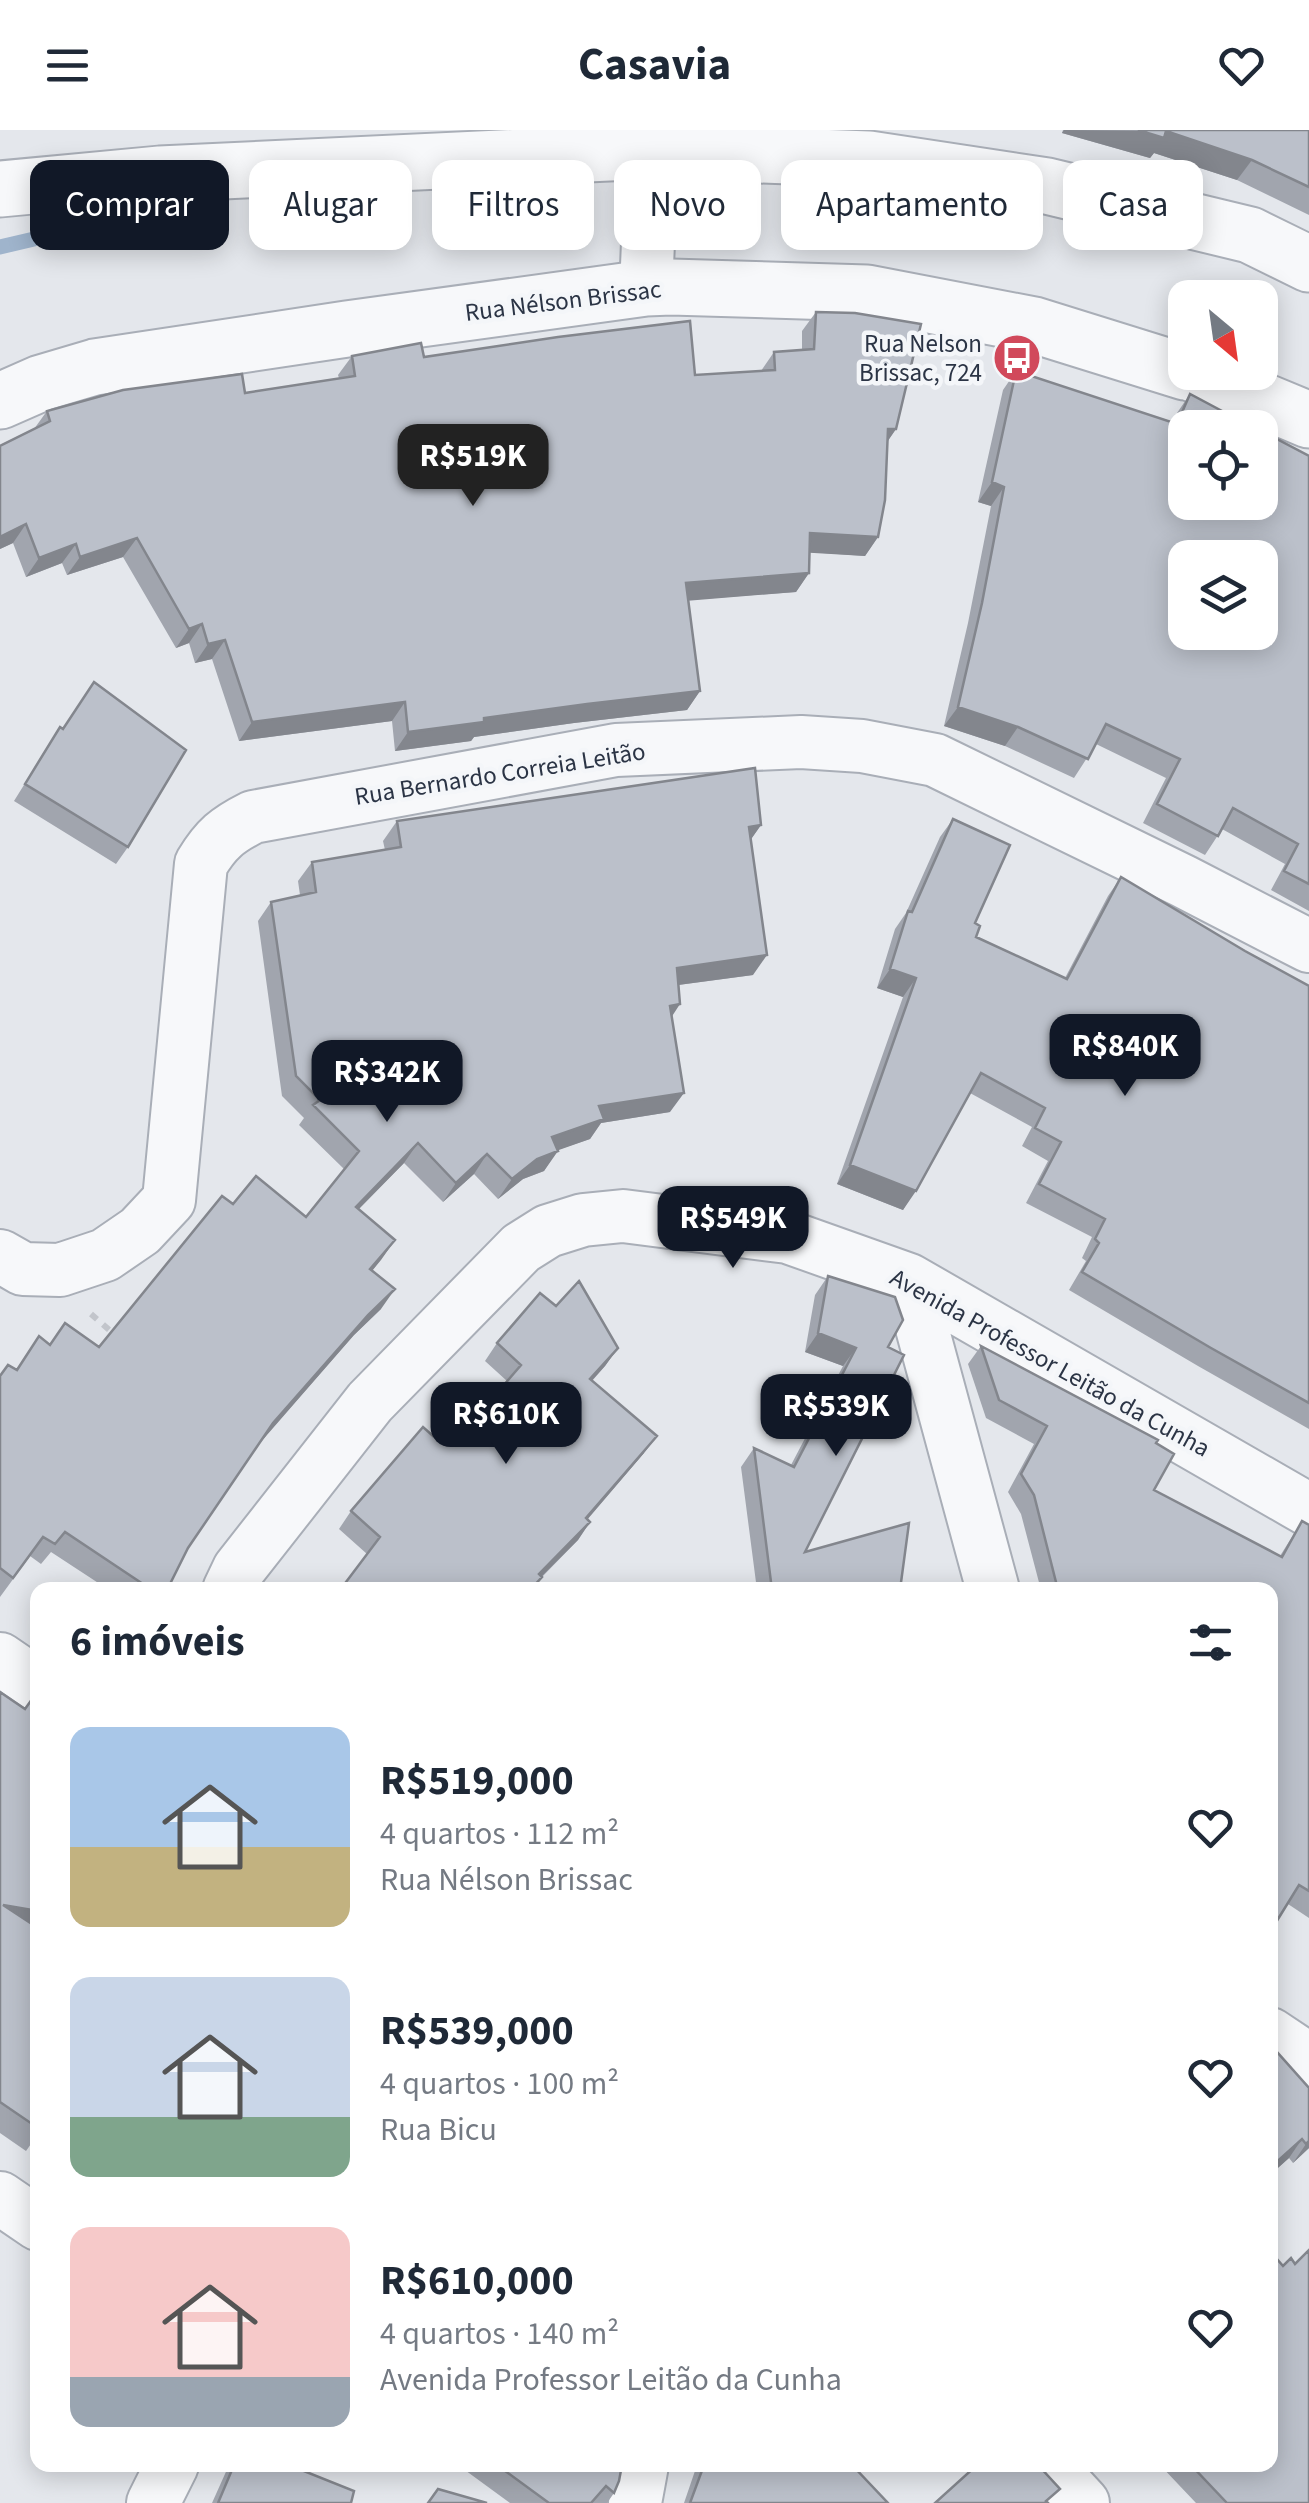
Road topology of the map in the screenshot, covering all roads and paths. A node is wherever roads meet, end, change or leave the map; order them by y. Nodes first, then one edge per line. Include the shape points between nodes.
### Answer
1 (653, 141) edge
2 (0, 189) edge
3 (1309, 264) edge
4 (646, 288) junction
5 (1168, 366) edge
6 (1237, 390) edge
7 (0, 401) edge
8 (1309, 420) edge
9 (1309, 946) edge
10 (0, 1256) edge
11 (60, 1270) junction
12 (909, 1280) junction
13 (118, 1337) edge
14 (1309, 1510) edge
15 (233, 1582) edge
16 (991, 1582) edge
17 (0, 1659) edge
18 (30, 1680) edge
19 (1278, 2039) edge
20 (1309, 2060) edge
21 (0, 2198) edge
22 (30, 2219) edge
23 (168, 2472) edge
24 (641, 2472) edge
25 (1054, 2472) edge
26 (153, 2503) edge
27 (634, 2503) edge
28 (1083, 2503) edge

1 - 2 street
1 - 3 street via 870,158 1047,186 1250,236
1 - 4 street
4 - 5 street, Rua Nélson Brissac via 867,293 1034,325
4 - 7 street, Rua Nélson Brissac via 95,367
6 - 8 street, Rua Nélson Brissac
9 - 11 street, Rua Bernardo Correia Leitão via 935,760 862,746 616,750 253,817 230,828 201,864 170,1200 104,1254
10 - 11 street, Rua Bernardo Correia Leitão via 22,1269
11 - 13 path via 73,1298
12 - 14 street, Avenida Professor Leitão da Cunha
12 - 15 street, Avenida Professor Leitão da Cunha via 788,1236 623,1216 548,1232 521,1248 370,1402
12 - 16 street
17 - 18 street
19 - 20 street
21 - 22 street
23 - 26 street
24 - 27 street
25 - 28 street

